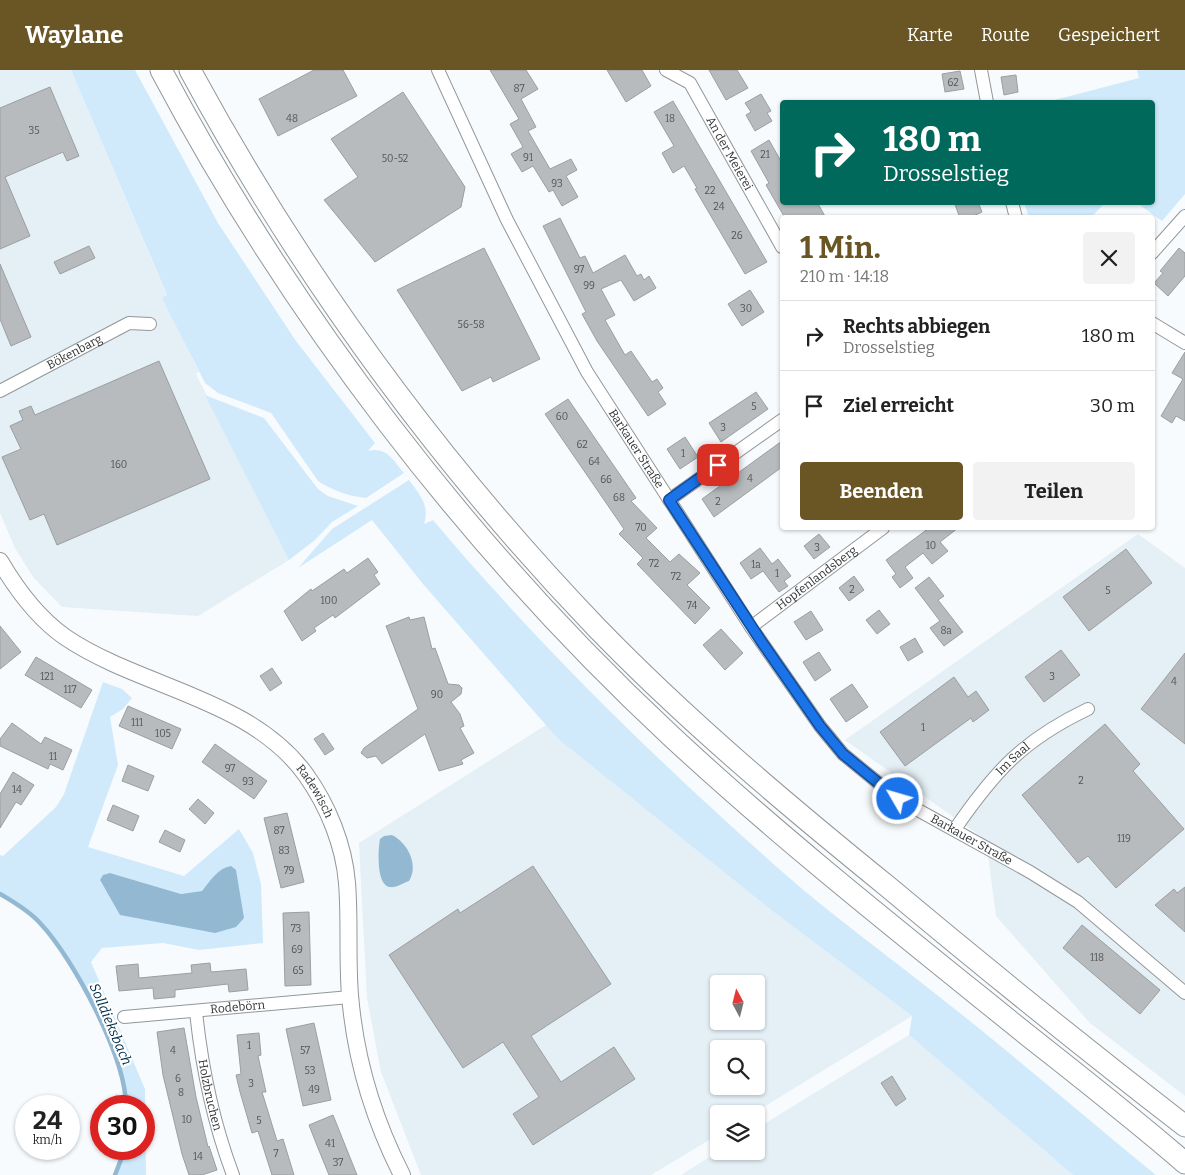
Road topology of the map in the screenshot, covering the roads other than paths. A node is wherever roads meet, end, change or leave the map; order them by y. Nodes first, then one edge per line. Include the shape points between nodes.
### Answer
1 (161, 70) edge
2 (190, 70) edge
3 (438, 70) edge
4 (666, 70) edge
5 (981, 70) edge
6 (987, 100) edge
7 (1185, 216) edge
8 (780, 243) edge
9 (1155, 250) edge
10 (150, 324) dead end
11 (1155, 325) edge
12 (1185, 343) edge
13 (0, 391) edge
14 (780, 421) edge
15 (669, 500) junction
16 (880, 530) edge
17 (0, 562) edge
18 (752, 627) junction
19 (1088, 709) dead end
20 (955, 829) junction
21 (1185, 993) edge
22 (350, 997) junction
23 (196, 1012) junction
24 (124, 1017) dead end
25 (1185, 1126) edge
26 (1185, 1163) edge
27 (233, 1175) edge
28 (402, 1175) edge

1 - 26 highway via 222,179 283,277 345,366 478,534 546,610 670,736 745,803
2 - 25 highway via 311,273 362,346 446,457 598,628 706,733 765,784 1005,984
3 - 15 street, Barkauer Straße via 507,220 585,368
4 - 8 street, An der Meierei via 690,83
5 - 6 street
7 - 9 street
10 - 13 street, Bökenbarg via 129,323
11 - 12 street
14 - 15 street
15 - 18 street, Barkauer Straße
16 - 18 street, Hopfenlandsberg
17 - 22 street, Radewisch via 36,610 64,636 142,677 239,718 274,741 297,764 325,808 343,858 347,883
18 - 20 street, Barkauer Straße via 843,754 898,799
19 - 20 street, Im Saal via 1056,724 1008,760
20 - 21 street, Barkauer Straße via 1078,902
22 - 23 street, Rodebörn
22 - 28 street, Radewisch via 367,1085
23 - 24 street, Rodebörn
23 - 27 street, Holzbruchen via 204,1073 218,1134

